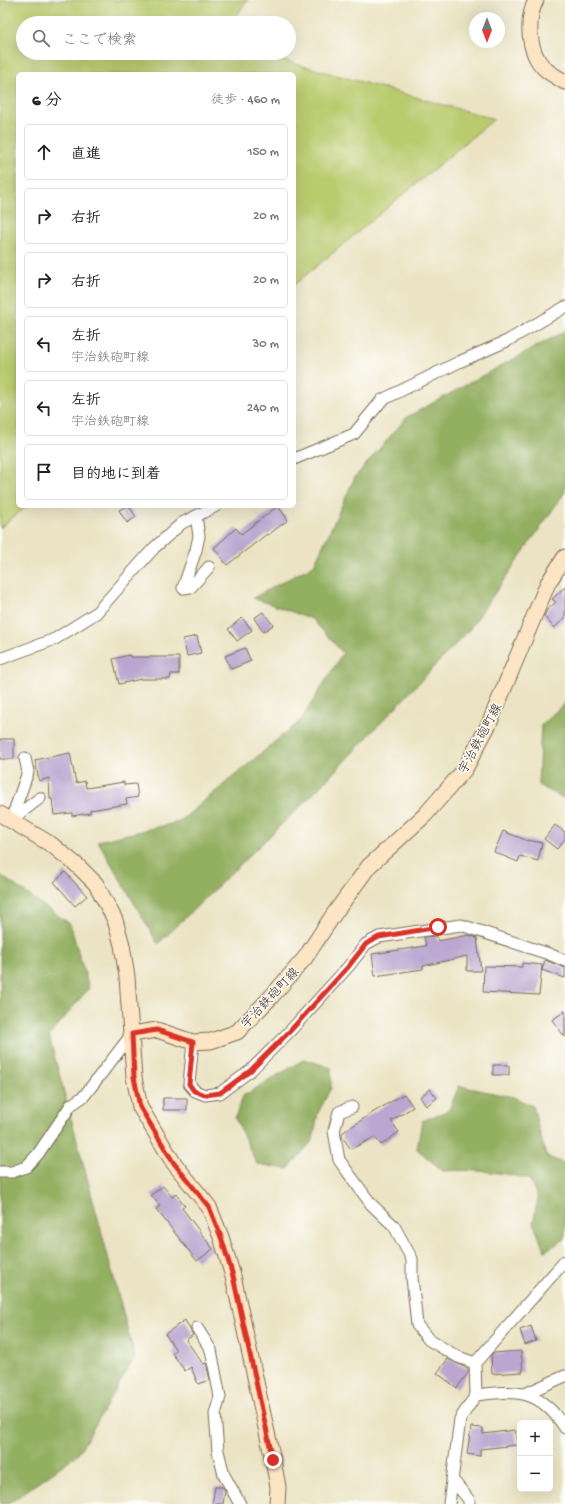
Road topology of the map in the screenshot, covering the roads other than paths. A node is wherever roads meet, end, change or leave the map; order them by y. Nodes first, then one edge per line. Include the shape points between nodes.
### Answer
1 (536, 0) edge
2 (565, 82) edge
3 (565, 307) edge
4 (296, 458) edge
5 (212, 508) edge
6 (196, 516) junction
7 (565, 557) edge
8 (209, 567) dead end
9 (0, 659) edge
10 (25, 758) dead end
11 (40, 798) dead end
12 (5, 817) edge
13 (565, 961) edge
14 (132, 1034) junction
15 (193, 1042) junction
16 (352, 1107) dead end
17 (0, 1172) edge
18 (565, 1261) edge
19 (197, 1328) dead end
20 (475, 1362) junction
21 (565, 1376) edge
22 (527, 1393) junction
23 (476, 1395) junction
24 (565, 1428) edge
25 (452, 1479) junction
26 (240, 1504) edge
27 (277, 1504) edge
28 (449, 1504) edge
29 (469, 1504) edge

1 - 2 main road via 530,23 531,42 544,68
3 - 4 street via 507,341 382,400 354,434
5 - 6 street
6 - 8 street via 196,550 183,588 191,587
6 - 9 street via 182,523 154,548 96,613 55,639
7 - 15 main road, 宇治鉄砲町線 via 548,583 489,724 464,769 425,815 369,866 306,958 242,1027 237,1032 211,1041
10 - 12 street via 28,772
11 - 12 street
12 - 14 main road via 52,845 79,867 96,884 107,902 122,945
13 - 15 street via 461,925 379,937 366,944 327,991 263,1060 220,1093 205,1095 194,1091 189,1084
14 - 15 main road, 宇治鉄砲町線 via 157,1030
14 - 17 street via 84,1096 71,1105 38,1154 26,1167 12,1172
14 - 27 main road via 134,1077 140,1107 173,1162 209,1207 221,1237 233,1276 273,1460 278,1487
16 - 20 street via 339,1112 334,1131 339,1160 371,1204 394,1226 412,1259 418,1326 428,1340 458,1357
18 - 20 street
19 - 26 street via 211,1350 220,1397 215,1414 218,1451 224,1475
20 - 23 street
21 - 22 street
22 - 23 street
22 - 24 street via 558,1417
23 - 25 street via 460,1419
25 - 28 street
25 - 29 street via 469,1500

